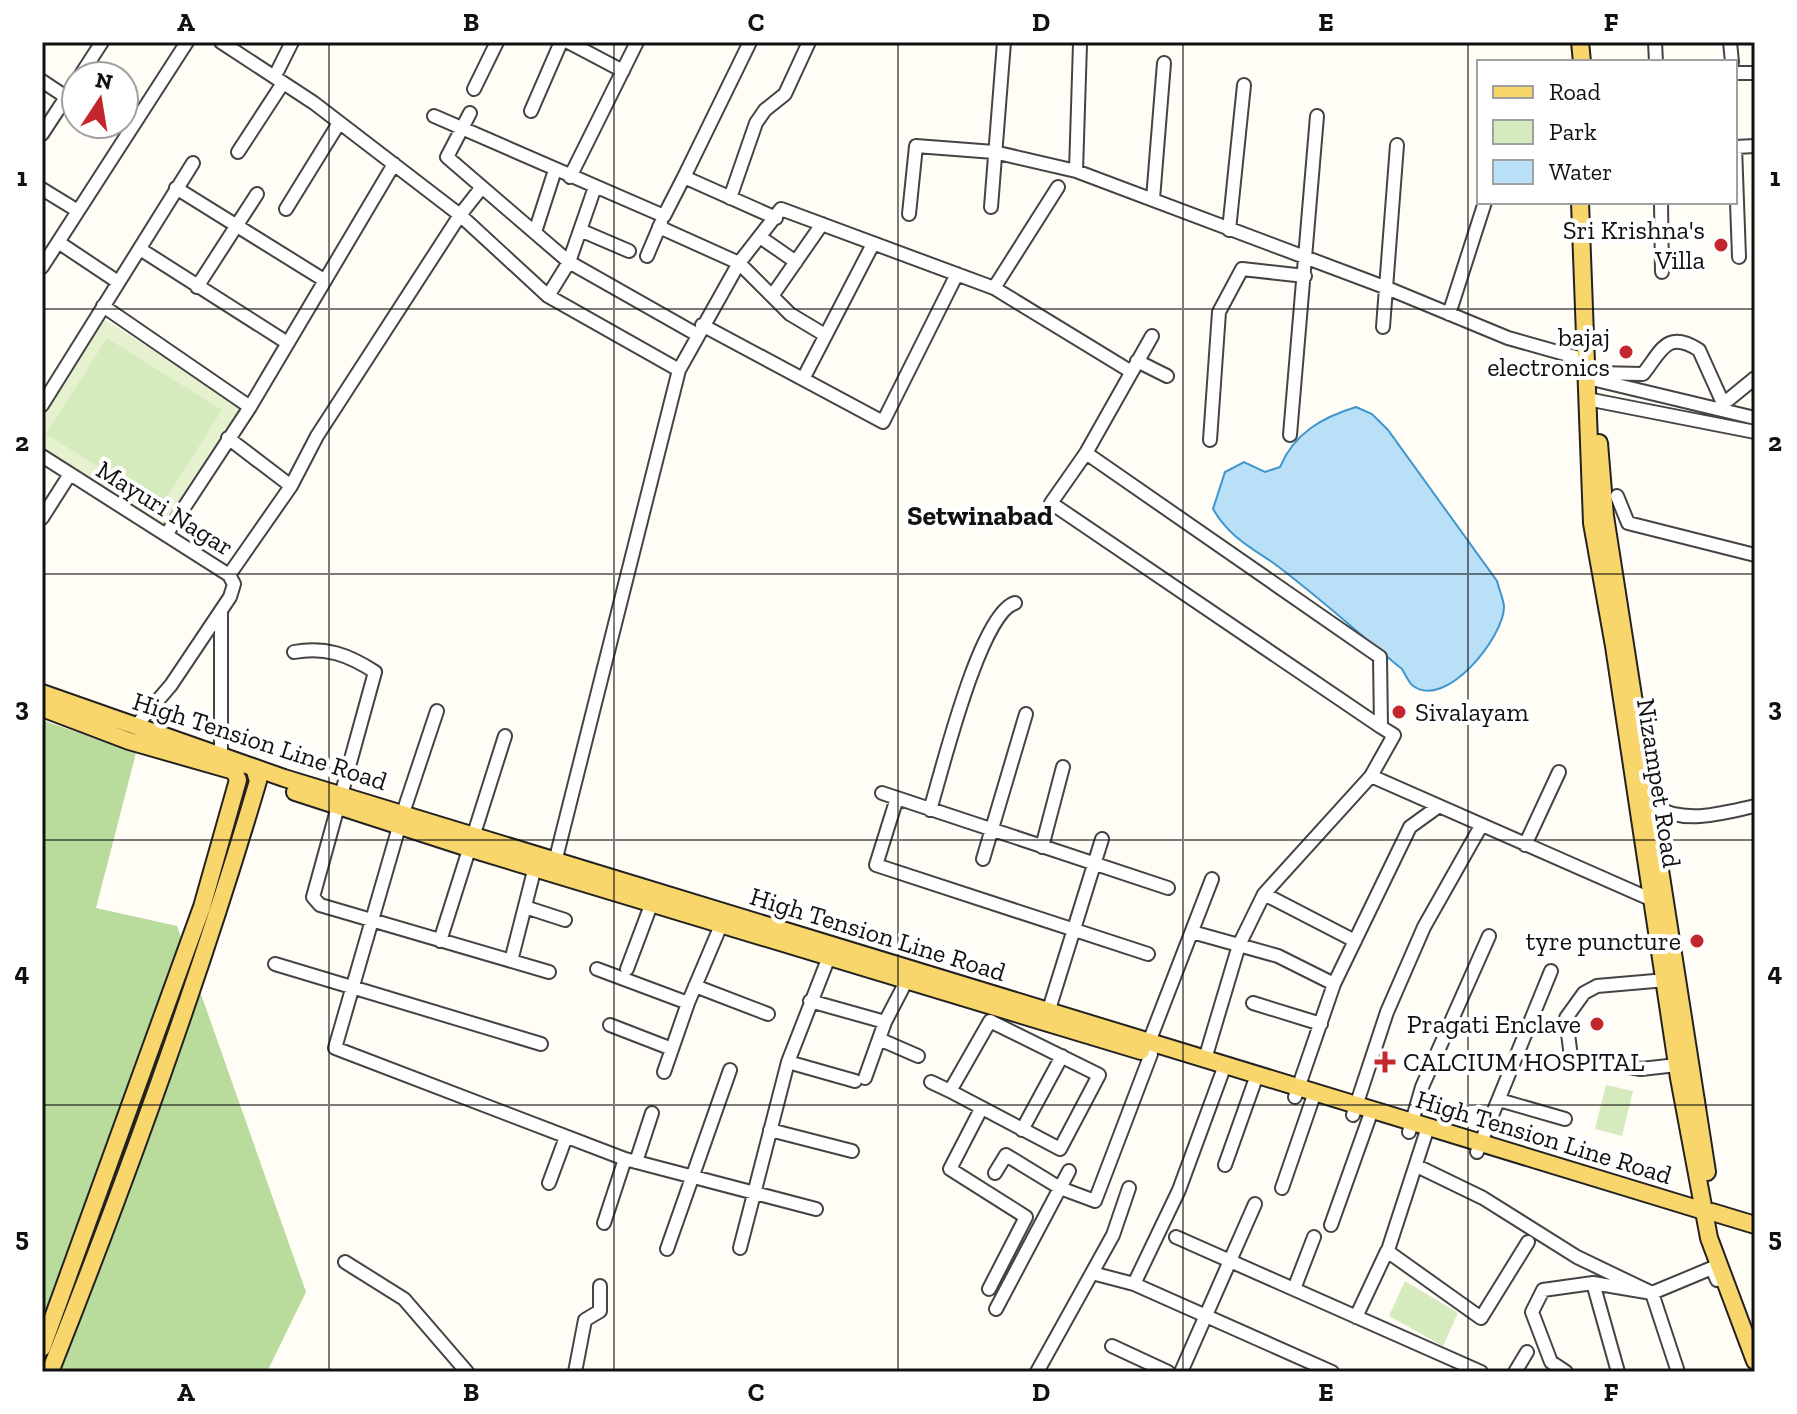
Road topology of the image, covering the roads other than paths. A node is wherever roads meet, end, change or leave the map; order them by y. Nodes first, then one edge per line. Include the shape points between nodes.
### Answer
1 (102, 42) edge
2 (187, 42) edge
3 (221, 42) edge
4 (292, 42) edge
5 (497, 42) edge
6 (561, 42) edge
7 (569, 42) edge
8 (637, 42) edge
9 (750, 42) edge
10 (809, 42) edge
11 (1004, 42) edge
12 (1080, 44) dead end
13 (90, 60) edge
14 (1164, 63) dead end
15 (278, 70) dead end
16 (623, 71) junction
17 (42, 81) edge
18 (283, 83) junction
19 (1244, 85) dead end
20 (474, 89) dead end
21 (60, 93) edge
22 (60, 106) edge
23 (531, 111) dead end
24 (470, 113) dead end
25 (434, 116) dead end
26 (1317, 116) dead end
27 (339, 123) junction
28 (461, 130) junction
29 (42, 134) edge
30 (1397, 145) dead end
31 (238, 152) dead end
32 (994, 152) junction
33 (193, 163) dead end
34 (394, 164) junction
35 (555, 170) junction
36 (1076, 171) junction
37 (570, 177) junction
38 (684, 177) junction
39 (482, 187) junction
40 (595, 187) junction
41 (1058, 187) dead end
42 (176, 188) junction
43 (42, 189) edge
44 (257, 194) dead end
45 (730, 198) junction
46 (1153, 199) junction
47 (1737, 202) edge
48 (1484, 204) edge
49 (1580, 204) edge
50 (1588, 204) edge
51 (1661, 204) edge
52 (991, 207) dead end
53 (286, 209) dead end
54 (78, 211) junction
55 (909, 214) dead end
56 (460, 215) junction
57 (776, 218) junction
58 (662, 222) junction
59 (822, 224) junction
60 (236, 228) junction
61 (580, 230) junction
62 (1229, 230) junction
63 (535, 232) junction
64 (760, 237) junction
65 (58, 242) junction
66 (873, 244) junction
67 (140, 249) junction
68 (629, 251) dead end
69 (647, 256) dead end
70 (1739, 257) dead end
71 (1307, 258) junction
72 (569, 262) junction
73 (796, 262) junction
74 (739, 263) junction
75 (42, 267) edge
76 (1662, 272) dead end
77 (957, 274) junction
78 (1305, 276) junction
79 (324, 280) junction
80 (118, 282) junction
81 (197, 287) junction
82 (994, 288) junction
83 (1387, 288) junction
84 (548, 296) junction
85 (772, 296) junction
86 (103, 306) junction
87 (1449, 314) junction
88 (1383, 327) dead end
89 (699, 330) junction
90 (825, 335) junction
91 (1152, 336) dead end
92 (286, 342) junction
93 (1133, 366) junction
94 (679, 370) junction
95 (1593, 371) junction
96 (1167, 376) dead end
97 (1755, 378) edge
98 (803, 379) junction
99 (1591, 400) junction
100 (42, 405) edge
101 (1721, 405) junction
102 (250, 407) junction
103 (1755, 418) edge
104 (1755, 432) edge
105 (1290, 435) dead end
106 (228, 438) junction
107 (1210, 440) dead end
108 (1086, 453) junction
109 (42, 456) edge
110 (70, 474) junction
111 (291, 486) junction
112 (1617, 496) dead end
113 (42, 518) edge
114 (166, 535) junction
115 (1755, 555) edge
116 (229, 575) junction
117 (1015, 603) dead end
118 (221, 611) junction
119 (294, 652) dead end
120 (42, 693) edge
121 (42, 708) edge
122 (437, 711) dead end
123 (1026, 714) dead end
124 (1381, 727) junction
125 (132, 734) junction
126 (505, 736) dead end
127 (221, 756) junction
128 (1063, 767) dead end
129 (1559, 772) dead end
130 (256, 775) junction
131 (1371, 776) junction
132 (882, 793) dead end
133 (897, 798) junction
134 (337, 799) junction
135 (1651, 805) junction
136 (1439, 806) junction
137 (1755, 806) edge
138 (930, 810) junction
139 (401, 820) junction
140 (1481, 826) junction
141 (992, 830) junction
142 (1102, 839) dead end
143 (471, 842) junction
144 (1525, 845) junction
145 (1042, 847) junction
146 (983, 859) dead end
147 (536, 862) junction
148 (1094, 865) junction
149 (554, 867) junction
150 (1212, 879) dead end
151 (1168, 888) dead end
152 (1264, 894) junction
153 (654, 897) junction
154 (1660, 902) junction
155 (525, 907) junction
156 (724, 919) junction
157 (565, 920) dead end
158 (374, 922) junction
159 (1073, 932) junction
160 (1192, 932) junction
161 (1489, 936) dead end
162 (440, 941) junction
163 (1355, 941) junction
164 (1239, 945) junction
165 (831, 951) junction
166 (1148, 954) dead end
167 (511, 961) junction
168 (275, 964) dead end
169 (597, 969) dead end
170 (627, 969) dead end
171 (1551, 971) dead end
172 (549, 972) dead end
173 (909, 975) junction
174 (1666, 980) junction
175 (1334, 984) junction
176 (353, 985) junction
177 (695, 986) junction
178 (810, 1001) junction
179 (688, 1003) junction
180 (1253, 1003) dead end
181 (768, 1014) dead end
182 (1052, 1019) junction
183 (885, 1022) junction
184 (1321, 1024) junction
185 (610, 1025) dead end
186 (879, 1039) junction
187 (1036, 1043) junction
188 (541, 1044) dead end
189 (1150, 1048) junction
190 (672, 1049) junction
191 (1056, 1053) junction
192 (918, 1056) dead end
193 (1205, 1059) junction
194 (788, 1062) junction
195 (1677, 1065) junction
196 (730, 1070) dead end
197 (1223, 1070) junction
198 (664, 1072) dead end
199 (1255, 1080) junction
200 (931, 1082) dead end
201 (950, 1091) junction
202 (1296, 1092) junction
203 (1313, 1097) junction
204 (1499, 1100) junction
205 (981, 1109) junction
206 (1363, 1112) junction
207 (652, 1113) dead end
208 (1565, 1119) dead end
209 (1419, 1129) junction
210 (770, 1130) junction
211 (1022, 1130) junction
212 (566, 1137) junction
213 (1013, 1143) dead end
214 (1479, 1148) junction
215 (852, 1151) dead end
216 (1006, 1155) junction
217 (630, 1160) junction
218 (1225, 1165) dead end
219 (1417, 1166) junction
220 (1069, 1171) dead end
221 (995, 1173) dead end
222 (694, 1175) junction
223 (549, 1183) dead end
224 (1060, 1188) junction
225 (1129, 1188) dead end
226 (1282, 1188) dead end
227 (754, 1192) junction
228 (1255, 1204) dead end
229 (816, 1209) dead end
230 (94, 1213) junction
231 (1703, 1215) junction
232 (110, 1219) junction
233 (604, 1223) dead end
234 (1331, 1225) dead end
235 (1755, 1225) edge
236 (1755, 1236) edge
237 (1176, 1237) dead end
238 (1314, 1237) dead end
239 (1528, 1242) dead end
240 (1389, 1247) dead end
241 (740, 1248) dead end
242 (667, 1249) dead end
243 (1229, 1261) junction
244 (345, 1262) dead end
245 (1092, 1273) junction
246 (1593, 1283) junction
247 (1134, 1284) junction
248 (600, 1286) dead end
249 (989, 1289) dead end
250 (1294, 1289) junction
251 (1652, 1293) junction
252 (996, 1309) dead end
253 (1206, 1316) junction
254 (1356, 1317) junction
255 (1755, 1337) edge
256 (1112, 1346) dead end
257 (42, 1348) edge
258 (1527, 1352) dead end
259 (1755, 1361) edge
260 (50, 1372) edge
261 (467, 1372) edge
262 (575, 1372) edge
263 (1037, 1372) edge
264 (1168, 1372) edge
265 (1181, 1372) edge
266 (1332, 1372) edge
267 (1481, 1372) edge
268 (1515, 1372) edge
269 (1566, 1372) edge
270 (1618, 1372) edge
271 (1678, 1372) edge
272 (1753, 1372) edge

1 - 13 street
2 - 54 street
3 - 18 street
4 - 15 street
5 - 20 street
6 - 23 street
7 - 16 street
8 - 16 street
9 - 38 street
10 - 45 street via 785,94 756,123
11 - 32 street
12 - 36 street
14 - 46 street
16 - 37 street
17 - 21 street
18 - 27 street
18 - 31 street
19 - 62 street
22 - 29 street
24 - 28 street
25 - 28 street
26 - 71 street
27 - 34 street
27 - 53 street
28 - 35 street
28 - 39 street via 447,157
30 - 83 street
32 - 36 street
32 - 52 street
32 - 55 street via 916,146
33 - 42 street
34 - 56 street
34 - 79 street
35 - 37 street
35 - 63 street
36 - 46 street
37 - 40 street
38 - 45 street
38 - 58 street
39 - 56 street
39 - 63 street
40 - 58 street
40 - 61 street
41 - 82 street
42 - 60 street
42 - 67 street
43 - 54 street
44 - 60 street
45 - 57 street
46 - 62 street
47 - 70 street
48 - 87 street
49 - 95 main road, Nizampet Road
50 - 95 main road, Nizampet Road
51 - 76 street
54 - 65 street
56 - 84 street
56 - 111 street via 317,436
57 - 59 street via 781,209
57 - 64 street
58 - 69 street
58 - 74 street
59 - 66 street
59 - 73 street
60 - 79 street
60 - 81 street
61 - 68 street
61 - 72 street
62 - 71 street
63 - 72 street
64 - 73 street
64 - 74 street
65 - 75 street
65 - 80 street
66 - 77 street
66 - 90 street
67 - 80 street
67 - 81 street
71 - 78 street
71 - 83 street
72 - 84 street
72 - 89 street
73 - 85 street
74 - 85 street
74 - 89 street
77 - 82 street
77 - 98 street via 883,422
78 - 105 street
78 - 107 street via 1242,269 1219,312
79 - 92 street
80 - 86 street
81 - 92 street
82 - 93 street
83 - 87 street
83 - 88 street
84 - 94 street
85 - 90 street
86 - 100 street
86 - 102 street
87 - 95 street
89 - 94 street
89 - 98 street
90 - 98 street
91 - 93 street
92 - 102 street
93 - 96 street
93 - 108 street
94 - 149 street
95 - 99 main road, Nizampet Road
95 - 101 street
95 - 101 street via 1643,374 1671,341 1699,350
97 - 101 street
99 - 104 street
99 - 135 main road, Nizampet Road
99 - 154 main road, Nizampet Road via 1592,523
101 - 103 street
102 - 106 street
106 - 111 street
106 - 114 street
108 - 124 street via 1380,657
108 - 124 street via 1051,503
109 - 110 street, Mayuri Nagar
110 - 113 street
110 - 114 street, Mayuri Nagar
111 - 116 street
112 - 115 street via 1628,523
114 - 116 street, Mayuri Nagar
116 - 118 street, Mayuri Nagar via 234,591
117 - 138 street via 999,612 972,670
118 - 125 street, Mayuri Nagar
118 - 127 street
119 - 134 street via 331,650 375,672
120 - 125 main road, High Tension Line Road
121 - 125 main road, High Tension Line Road
122 - 139 street
123 - 141 street
124 - 131 street via 1394,735
125 - 127 main road, High Tension Line Road
125 - 230 main road via 234,771 238,780 202,907
126 - 143 street
127 - 130 main road, High Tension Line Road
128 - 145 street
129 - 144 street
130 - 134 main road, High Tension Line Road
130 - 232 main road via 209,939
131 - 136 street
131 - 152 street
132 - 133 street
133 - 138 street
133 - 159 street via 876,865
134 - 139 main road, High Tension Line Road
134 - 158 street via 313,897 320,905
135 - 137 street via 1671,817
135 - 154 main road, Nizampet Road
136 - 140 street
136 - 163 street via 1410,827
138 - 141 street
139 - 143 main road, High Tension Line Road
139 - 158 street
140 - 144 street
140 - 206 street via 1424,927 1387,1012
141 - 145 street
141 - 146 street
142 - 148 street
143 - 147 main road, High Tension Line Road
143 - 162 street
144 - 154 street
145 - 148 street
147 - 149 main road, High Tension Line Road
147 - 155 street
148 - 151 street
148 - 159 street
149 - 153 main road, High Tension Line Road
150 - 160 street
152 - 163 street
152 - 164 street
153 - 156 main road, High Tension Line Road
153 - 170 street
154 - 174 main road, Nizampet Road
154 - 231 main road, Nizampet Road
155 - 157 street
155 - 167 street
156 - 165 main road, High Tension Line Road
156 - 177 street
158 - 162 street
158 - 176 street
159 - 166 street
159 - 182 street
160 - 164 street
160 - 189 street
161 - 209 street via 1422,1087
162 - 167 street
163 - 175 street
164 - 175 street via 1278,956
164 - 193 street
165 - 173 main road, High Tension Line Road
165 - 178 street
167 - 172 street
168 - 176 street
169 - 179 street
171 - 204 street
173 - 182 main road, High Tension Line Road
173 - 183 street
174 - 195 main road, Nizampet Road
174 - 195 street via 1597,986 1584,993 1566,1018 1571,1057 1641,1069
175 - 184 street
176 - 188 street
176 - 212 street via 335,1048
177 - 179 street
177 - 181 street
178 - 183 street
178 - 194 street
179 - 190 street
180 - 184 street
182 - 187 street
182 - 189 main road, High Tension Line Road
182 - 191 street
183 - 186 street
184 - 202 street
185 - 190 street
186 - 192 street
186 - 194 street via 860,1079
187 - 191 street
187 - 201 street via 995,1021 987,1022
189 - 193 main road, High Tension Line Road
189 - 197 main road
189 - 224 street via 1095,1201
190 - 198 street
191 - 211 street
191 - 211 street via 1097,1073 1099,1080 1060,1149
193 - 197 main road, High Tension Line Road
194 - 210 street
195 - 231 main road, Nizampet Road
196 - 222 street
197 - 199 main road, High Tension Line Road
197 - 247 street via 1179,1190
199 - 202 main road, High Tension Line Road
199 - 218 street
200 - 201 street
201 - 205 street
202 - 203 main road, High Tension Line Road
203 - 206 main road, High Tension Line Road
203 - 226 street
204 - 208 street
204 - 214 street
205 - 211 street
205 - 249 street via 950,1169 1026,1217
206 - 209 main road, High Tension Line Road
206 - 234 street
207 - 217 street
209 - 214 main road, High Tension Line Road
209 - 219 street
210 - 215 street
210 - 227 street
212 - 217 street
212 - 223 street
213 - 216 street
214 - 231 main road, High Tension Line Road
216 - 221 street
216 - 224 street
217 - 222 street
217 - 233 street
219 - 240 street
219 - 251 street
220 - 224 street
222 - 227 street
222 - 242 street
224 - 252 street
225 - 245 street via 1113,1235
227 - 229 street
227 - 241 street
228 - 243 street
230 - 232 main road
230 - 257 main road
231 - 235 main road, High Tension Line Road
231 - 236 main road, High Tension Line Road
231 - 255 main road, Nizampet Road
231 - 259 main road, Nizampet Road
232 - 260 main road
237 - 243 street
238 - 250 street
239 - 254 street via 1481,1318 1387,1251
243 - 250 street
243 - 253 street
244 - 261 street via 404,1299
245 - 247 street
245 - 263 street
246 - 251 street
246 - 269 street via 1543,1290 1535,1300 1532,1312 1551,1362
246 - 270 street
247 - 253 street
248 - 262 street via 600,1311 585,1320
250 - 254 street
251 - 271 street
251 - 272 street via 1712,1268
253 - 265 street
253 - 266 street
254 - 267 street
256 - 264 street
258 - 268 street

